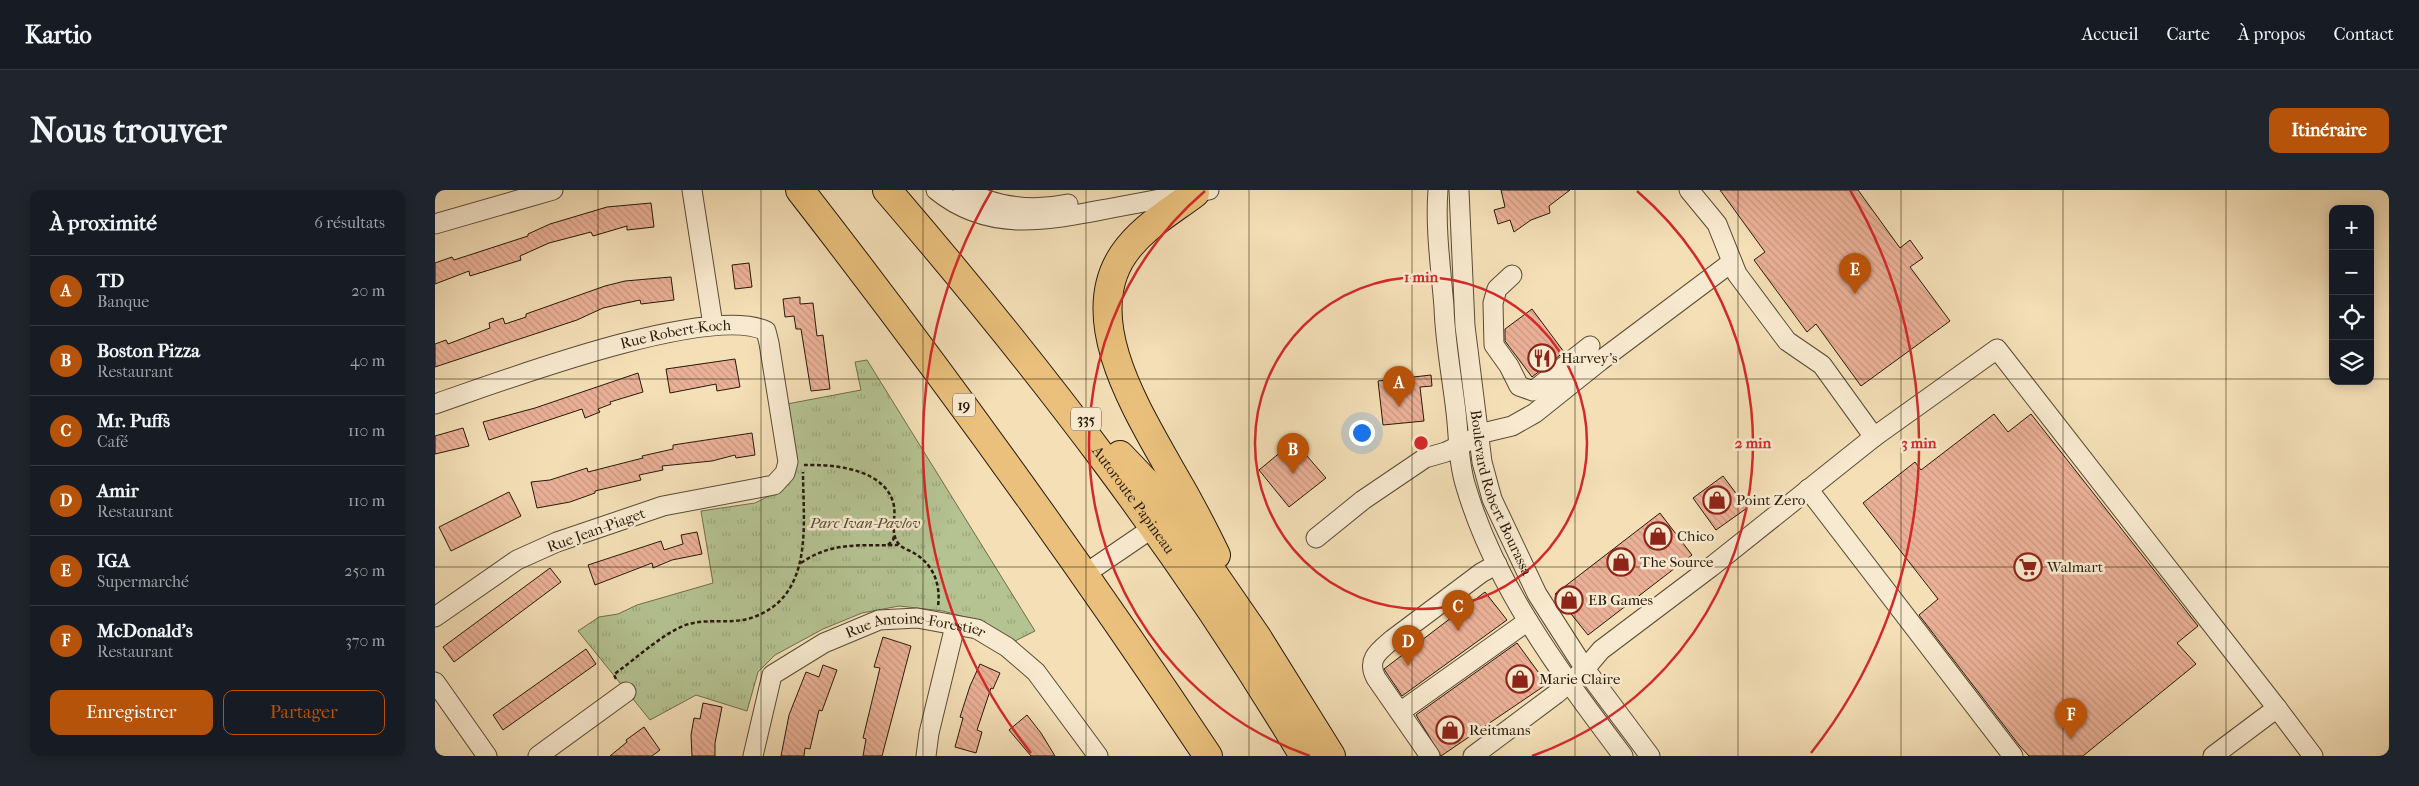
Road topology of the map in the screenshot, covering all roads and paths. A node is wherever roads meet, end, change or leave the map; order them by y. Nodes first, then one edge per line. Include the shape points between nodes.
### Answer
1 (553, 190) edge
2 (692, 190) edge
3 (800, 190) edge
4 (887, 190) edge
5 (936, 190) edge
6 (963, 190) edge
7 (1143, 190) edge
8 (1459, 190) edge
9 (1689, 190) edge
10 (1202, 191) edge
11 (1435, 193) edge
12 (435, 224) edge
13 (1732, 262) junction
14 (1512, 275) dead end
15 (713, 325) junction
16 (1014, 342) junction
17 (1590, 346) dead end
18 (435, 404) edge
19 (1479, 436) junction
20 (1874, 437) junction
21 (1458, 447) junction
22 (795, 464) junction
23 (1808, 489) junction
24 (1154, 527) junction
25 (894, 532) junction
26 (1316, 538) dead end
27 (887, 545) junction
28 (899, 545) junction
29 (801, 563) junction
30 (1497, 564) junction
31 (1085, 574) junction
32 (435, 617) edge
33 (1528, 621) junction
34 (935, 622) junction
35 (1120, 625) junction
36 (955, 626) junction
37 (1257, 636) junction
38 (1585, 669) junction
39 (435, 682) edge
40 (1568, 684) junction
41 (626, 692) joint
42 (2277, 708) junction
43 (1400, 712) junction
44 (487, 756) edge
45 (538, 756) edge
46 (753, 756) edge
47 (926, 756) edge
48 (1099, 756) edge
49 (1193, 756) edge
50 (1208, 756) edge
51 (1304, 756) edge
52 (1331, 756) edge
53 (1430, 756) edge
54 (1473, 756) edge
55 (1623, 756) edge
56 (1651, 756) edge
57 (2013, 756) edge
58 (2213, 756) edge
59 (2313, 756) edge

1 - 12 street
2 - 15 street
3 - 31 highway, 19 via 959,397
4 - 16 highway, Autoroute Papineau
5 - 10 street via 981,214 1030,222
6 - 7 street via 992,202 1032,208
8 - 19 street, Boulevard Robert Bourassa via 1465,326
9 - 13 street via 1717,224
10 - 37 highway via 1142,232 1122,256 1109,301 1110,337 1127,388 1197,514
11 - 21 street, Boulevard Robert Bourassa via 1446,346
13 - 19 street via 1535,412 1518,423
13 - 20 street via 1737,274 1787,341 1822,365
14 - 17 street via 1497,289 1493,303 1494,345 1519,386 1533,391
15 - 18 street, Rue Robert-Koch via 608,346
15 - 22 street, Rue Robert-Koch via 754,325 765,331
16 - 24 highway, Autoroute Papineau
16 - 37 highway, 335 via 1159,496
19 - 21 street
19 - 38 street, Boulevard Robert Bourassa via 1481,462 1492,499 1518,557 1537,594
20 - 23 street
20 - 42 street via 1997,349
21 - 26 street via 1425,458 1363,500
21 - 30 street, Boulevard Robert Bourassa via 1471,502
22 - 25 path via 824,465 866,474 879,481 892,498
22 - 29 path
22 - 32 street, Rue Jean-Piaget via 774,486 663,506 557,542 517,560
23 - 38 street via 1601,650
23 - 57 street
24 - 31 street
24 - 51 highway, Autoroute Papineau
25 - 27 path via 893,540
25 - 28 path
27 - 28 path
27 - 29 path via 831,548
28 - 34 path via 925,561 936,578 939,599
29 - 41 path via 786,594 764,612 739,621 706,621 683,626 617,672 614,677
30 - 33 street, Boulevard Robert Bourassa
30 - 43 street via 1393,639 1375,656 1372,671
31 - 35 highway, 19
33 - 40 street, Boulevard Robert Bourassa
33 - 43 street
34 - 36 street, Rue Antoine-Forestier
34 - 46 street, Rue Antoine-Forestier via 917,618 879,620 824,643 772,675
35 - 49 highway
35 - 50 highway, 19
36 - 47 street
36 - 48 street, Rue Antoine-Forestier via 977,629 1007,647 1036,672
37 - 52 highway, 335
38 - 40 street
38 - 56 street, Boulevard Robert Bourassa
39 - 44 street
40 - 54 street
40 - 55 street, Boulevard Robert Bourassa
41 - 45 street
42 - 58 street
42 - 59 street
43 - 53 street

